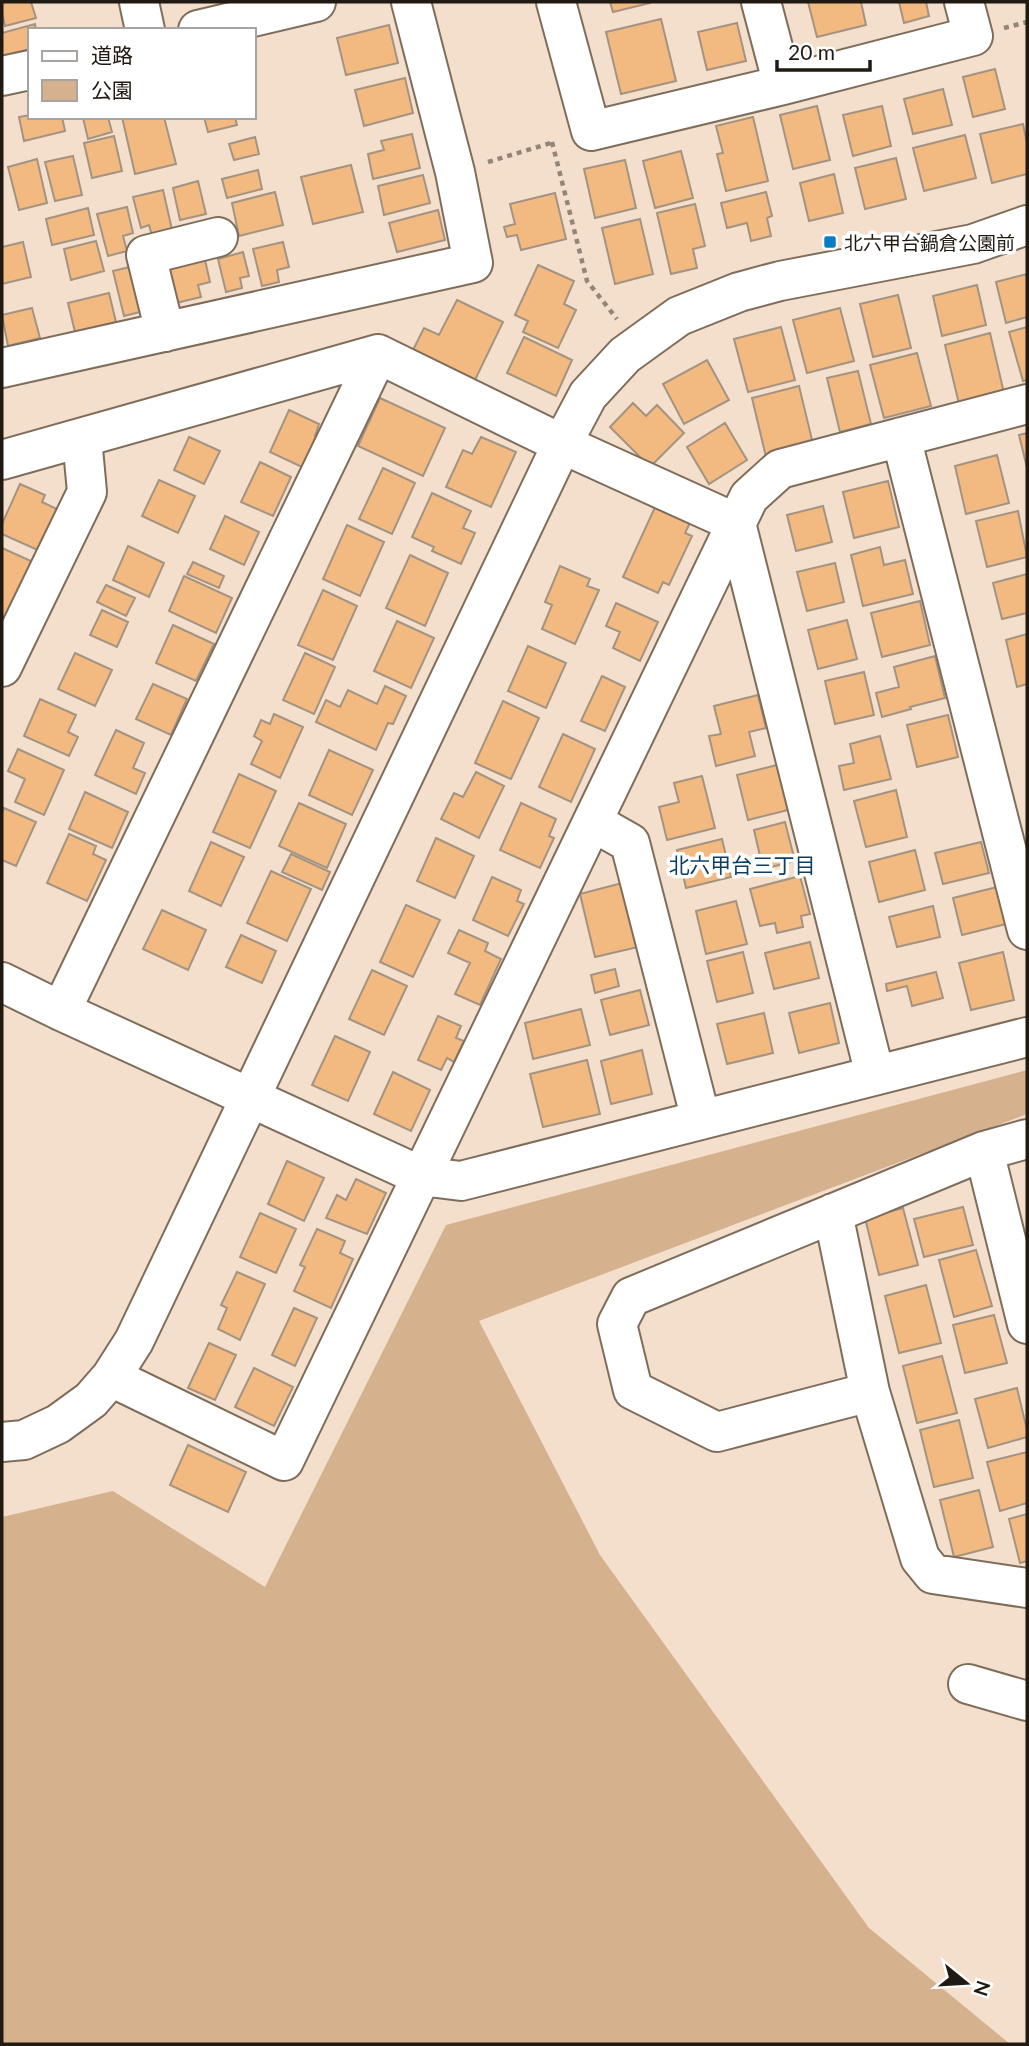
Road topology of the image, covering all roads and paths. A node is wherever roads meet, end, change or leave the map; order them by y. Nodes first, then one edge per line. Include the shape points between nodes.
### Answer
1 (139, 2) edge
2 (316, 2) edge
3 (411, 2) edge
4 (556, 2) edge
5 (761, 2) edge
6 (964, 2) edge
7 (145, 28) edge
8 (206, 28) edge
9 (28, 70) edge
10 (2, 76) edge
11 (783, 85) junction
12 (592, 131) junction
13 (552, 142) junction
14 (455, 172) junction
15 (1027, 225) edge
16 (218, 237) dead end
17 (622, 325) dead end
18 (165, 332) junction
19 (378, 354) junction
20 (2, 368) edge
21 (1027, 404) edge
22 (901, 437) junction
23 (82, 438) junction
24 (562, 444) junction
25 (2, 460) edge
26 (736, 523) junction
27 (2, 667) edge
28 (593, 822) junction
29 (1027, 930) edge
30 (2, 982) edge
31 (61, 1011) junction
32 (1027, 1037) edge
33 (876, 1076) junction
34 (251, 1098) junction
35 (701, 1120) junction
36 (1027, 1139) edge
37 (984, 1151) junction
38 (421, 1175) junction
39 (833, 1213) junction
40 (1027, 1324) edge
41 (111, 1377) junction
42 (870, 1392) junction
43 (2, 1442) edge
44 (1027, 1588) edge
45 (968, 1684) dead end
46 (1027, 1701) edge

1 - 7 street
2 - 8 street
3 - 14 street
4 - 12 street
5 - 11 street
6 - 11 street via 973,36
9 - 10 street
11 - 12 street
12 - 13 path
13 - 14 path
13 - 17 path via 587,281
14 - 18 street via 473,263
15 - 24 street via 973,244 780,281 679,316 625,355 588,395
16 - 18 street via 146,255
18 - 20 street
19 - 23 street
19 - 24 street
19 - 31 street
21 - 22 street
22 - 26 street via 780,469 749,497
22 - 29 street
23 - 25 street
23 - 27 street via 87,492
24 - 26 street
24 - 34 street
26 - 28 street
26 - 33 street
28 - 35 street via 630,844
28 - 38 street
30 - 31 street
31 - 34 street
32 - 33 street
33 - 35 street
34 - 38 street
34 - 41 street via 134,1341
35 - 38 street via 461,1181
36 - 37 street
37 - 39 street
37 - 40 street
38 - 41 street via 284,1461
39 - 42 street
39 - 42 street via 631,1297 617,1324 633,1391 717,1432
41 - 43 street via 91,1400 58,1424 24,1440
42 - 44 street via 920,1558 933,1574
45 - 46 street

